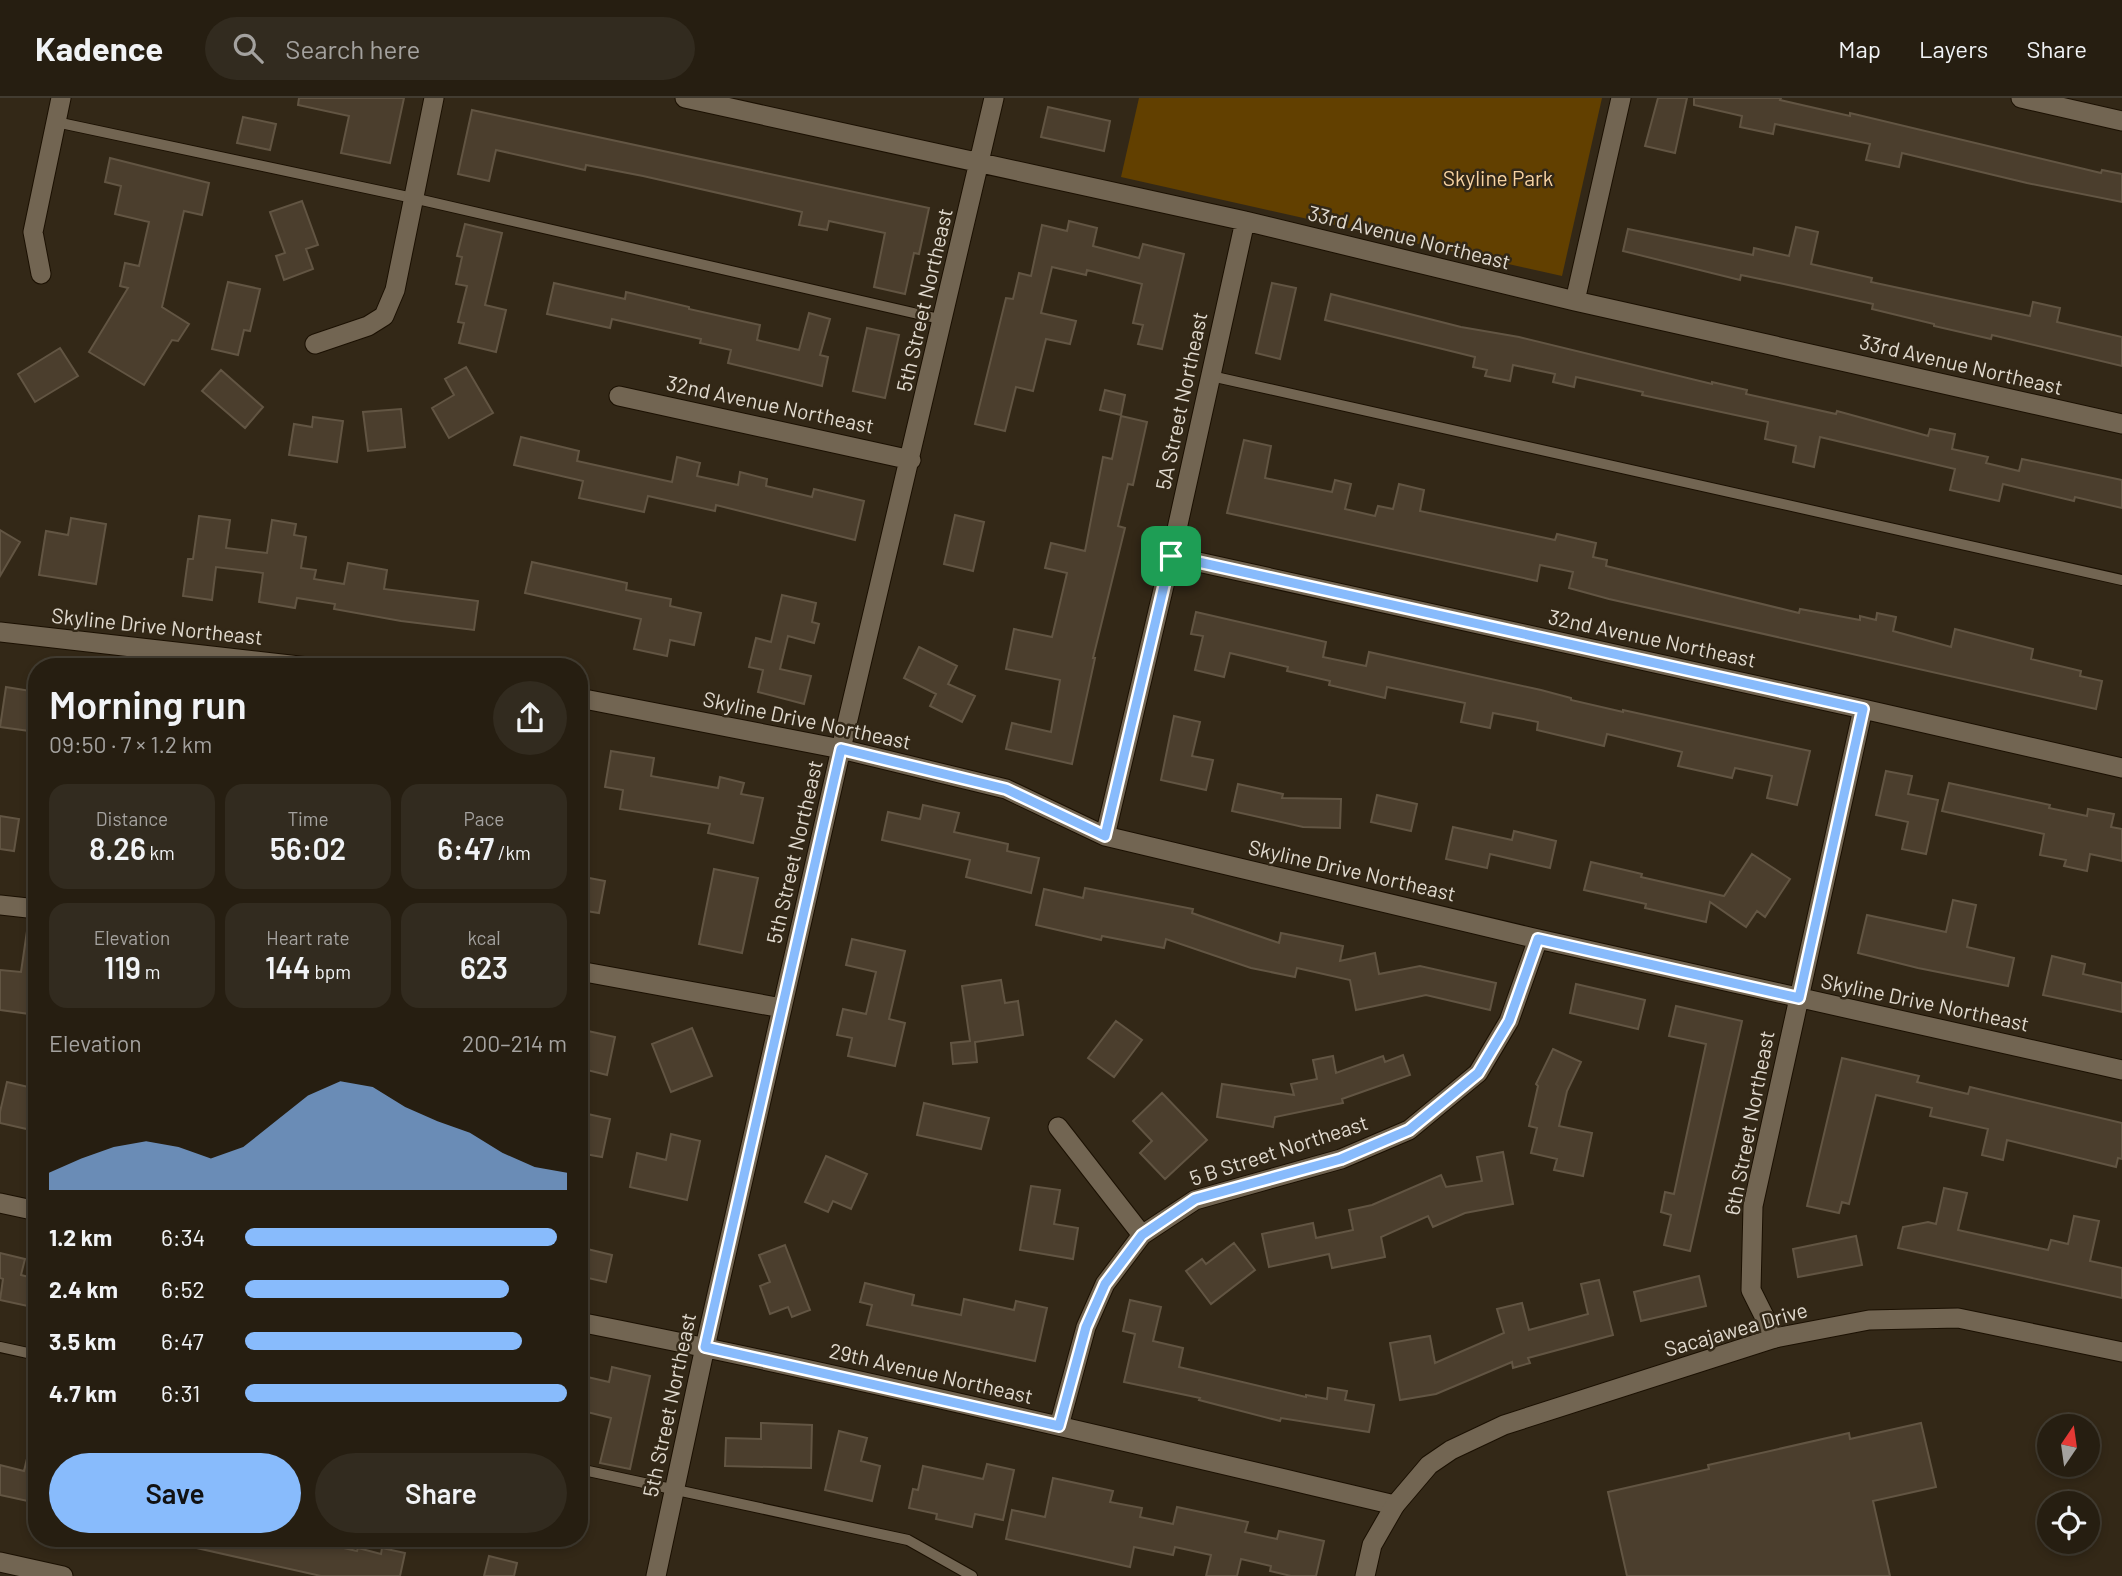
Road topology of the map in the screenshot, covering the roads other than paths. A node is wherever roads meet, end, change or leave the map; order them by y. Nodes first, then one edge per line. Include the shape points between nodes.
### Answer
1 (61, 98) edge
2 (434, 98) edge
3 (685, 98) edge
4 (994, 98) edge
5 (1621, 98) edge
6 (2021, 98) edge
7 (2122, 121) edge
8 (56, 122) junction
9 (980, 163) junction
10 (414, 198) junction
11 (1245, 221) junction
12 (41, 274) dead end
13 (1575, 301) junction
14 (944, 320) junction
15 (315, 344) dead end
16 (1211, 376) junction
17 (619, 396) dead end
18 (2122, 424) edge
19 (911, 460) junction
20 (1171, 556) junction
21 (2122, 580) edge
22 (0, 632) edge
23 (229, 658) edge
24 (588, 700) edge
25 (1863, 709) junction
26 (841, 749) junction
27 (2122, 768) edge
28 (1105, 836) junction
29 (0, 905) edge
30 (28, 908) edge
31 (1538, 939) junction
32 (588, 973) edge
33 (1799, 998) junction
34 (782, 1008) junction
35 (2122, 1070) edge
36 (1058, 1127) dead end
37 (0, 1203) edge
38 (28, 1208) edge
39 (1142, 1235) junction
40 (588, 1324) edge
41 (1775, 1338) junction
42 (0, 1347) edge
43 (705, 1347) junction
44 (2122, 1352) edge
45 (28, 1353) edge
46 (1059, 1426) junction
47 (588, 1471) edge
48 (675, 1489) junction
49 (1395, 1505) junction
50 (0, 1562) edge
51 (63, 1576) edge
52 (656, 1576) edge
53 (972, 1576) edge
54 (1365, 1576) edge

1 - 8 street
2 - 10 street
3 - 9 street, 33rd Avenue Northeast
4 - 9 street, 5th Street Northeast
5 - 13 street
6 - 7 street
8 - 10 lane
8 - 12 street via 33,232
9 - 11 street, 33rd Avenue Northeast
9 - 14 street, 5th Street Northeast
10 - 14 lane
10 - 15 street via 395,290 384,316 368,327
11 - 13 street, 33rd Avenue Northeast
11 - 16 street, 5A Street Northeast
13 - 18 street, 33rd Avenue Northeast
14 - 19 street, 5th Street Northeast
16 - 20 street, 5A Street Northeast
16 - 21 lane
17 - 19 street, 32nd Avenue Northeast
19 - 26 street, 5th Street Northeast
20 - 25 street, 32nd Avenue Northeast
20 - 28 street, 5A Street Northeast
22 - 23 street, Skyline Drive Northeast
24 - 26 street, Skyline Drive Northeast
25 - 27 street, 32nd Avenue Northeast
25 - 33 street, 6th Street Northeast
26 - 28 street, Skyline Drive Northeast via 1006,789
26 - 34 street, 5th Street Northeast
28 - 31 street, Skyline Drive Northeast
29 - 30 street
31 - 33 street, Skyline Drive Northeast
31 - 39 street, 5 B Street Northeast via 1509,1021 1478,1073 1409,1130 1341,1159 1195,1199
32 - 34 street
33 - 35 street, Skyline Drive Northeast
33 - 41 street, 6th Street Northeast via 1753,1206 1751,1290
34 - 43 street, 5th Street Northeast
36 - 39 street
37 - 38 street
39 - 46 street, 5 B Street Northeast via 1105,1284 1086,1327
40 - 43 street, 29th Avenue Northeast
41 - 44 street, Sacajawea Drive via 1869,1320 1958,1318
41 - 49 street, Sacajawea Drive via 1504,1425 1429,1465
42 - 45 lane
43 - 46 street, 29th Avenue Northeast
43 - 48 street, 5th Street Northeast
46 - 49 street, 29th Avenue Northeast
47 - 48 lane
48 - 52 street, 5th Street Northeast
48 - 53 lane via 908,1540
49 - 54 street via 1372,1545
50 - 51 street

